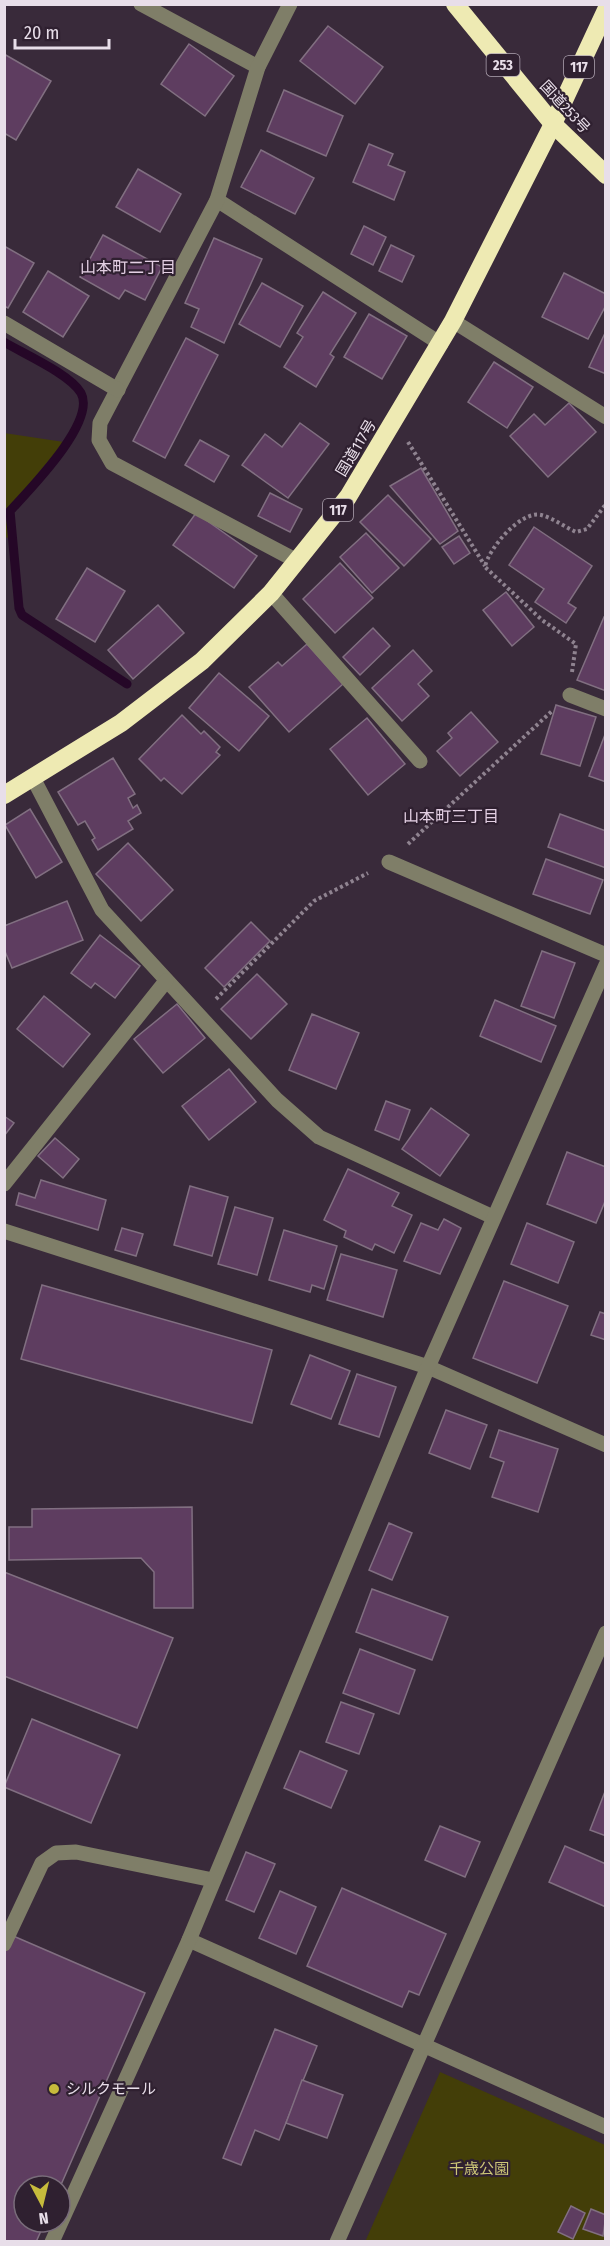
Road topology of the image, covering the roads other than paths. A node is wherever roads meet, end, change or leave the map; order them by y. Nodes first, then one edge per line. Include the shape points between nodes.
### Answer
1 (141, 4) edge
2 (290, 4) edge
3 (455, 4) edge
4 (606, 10) edge
5 (258, 67) junction
6 (554, 124) junction
7 (606, 175) edge
8 (218, 200) junction
9 (453, 321) junction
10 (4, 323) edge
11 (441, 344) junction
12 (118, 390) junction
13 (606, 417) edge
14 (297, 561) junction
15 (271, 593) junction
16 (570, 695) road end
17 (606, 708) edge
18 (420, 761) dead end
19 (33, 778) junction
20 (4, 795) edge
21 (389, 862) road end
22 (606, 955) edge
23 (606, 965) edge
24 (166, 981) junction
25 (4, 1184) edge
26 (493, 1217) junction
27 (4, 1231) edge
28 (428, 1367) junction
29 (606, 1445) edge
30 (606, 1632) edge
31 (213, 1880) junction
32 (189, 1940) junction
33 (4, 1944) edge
34 (424, 2045) junction
35 (606, 2127) edge
36 (52, 2241) edge
37 (338, 2241) edge

1 - 5 street
2 - 5 street
3 - 6 highway, 国道253号 / 253
4 - 6 highway, 国道117号 / 117
5 - 8 street
6 - 7 highway, 国道253号 / 253
6 - 9 highway, 国道117号 / 117
8 - 11 street
8 - 12 street
9 - 11 highway, 国道117号 / 117
9 - 13 street
10 - 12 street
11 - 14 highway, 国道117号 / 117 via 348,497
12 - 14 street via 100,423 99,440 112,463
14 - 15 highway, 国道117号 / 117
15 - 18 street
15 - 19 highway, 国道117号 / 117 via 202,661 121,723
16 - 17 street
19 - 20 highway, 国道117号 / 117
19 - 24 street via 102,910
21 - 22 street
23 - 26 street
24 - 25 street
24 - 26 street via 277,1100 319,1137
26 - 28 street
27 - 28 street
28 - 29 street
28 - 31 street
30 - 34 street
31 - 32 street
31 - 33 street via 76,1852 57,1853 42,1863
32 - 34 street
32 - 36 street
34 - 35 street
34 - 37 street

